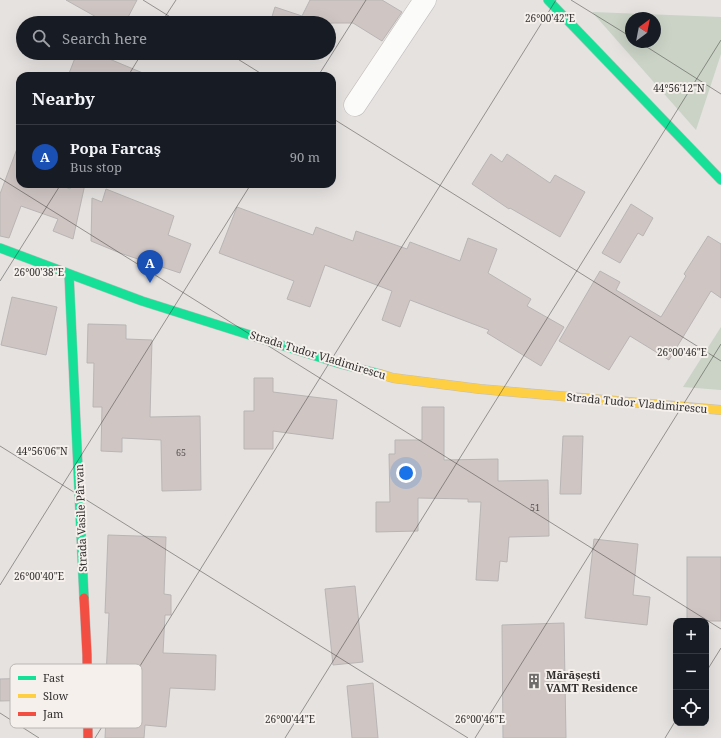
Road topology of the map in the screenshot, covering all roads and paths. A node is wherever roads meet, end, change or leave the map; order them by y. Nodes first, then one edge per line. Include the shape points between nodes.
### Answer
1 (425, 0) edge
2 (548, 0) edge
3 (355, 105) dead end
4 (721, 180) edge
5 (0, 248) edge
6 (69, 274) junction
7 (721, 410) edge
8 (87, 664) edge
9 (88, 728) edge
10 (88, 738) edge

1 - 3 street
2 - 4 street
5 - 6 street, Strada Tudor Vladimirescu
6 - 7 street, Strada Tudor Vladimirescu via 163,308 393,378 480,389
6 - 8 street, Strada Vasile Pârvan
9 - 10 street, Strada Vasile Pârvan

